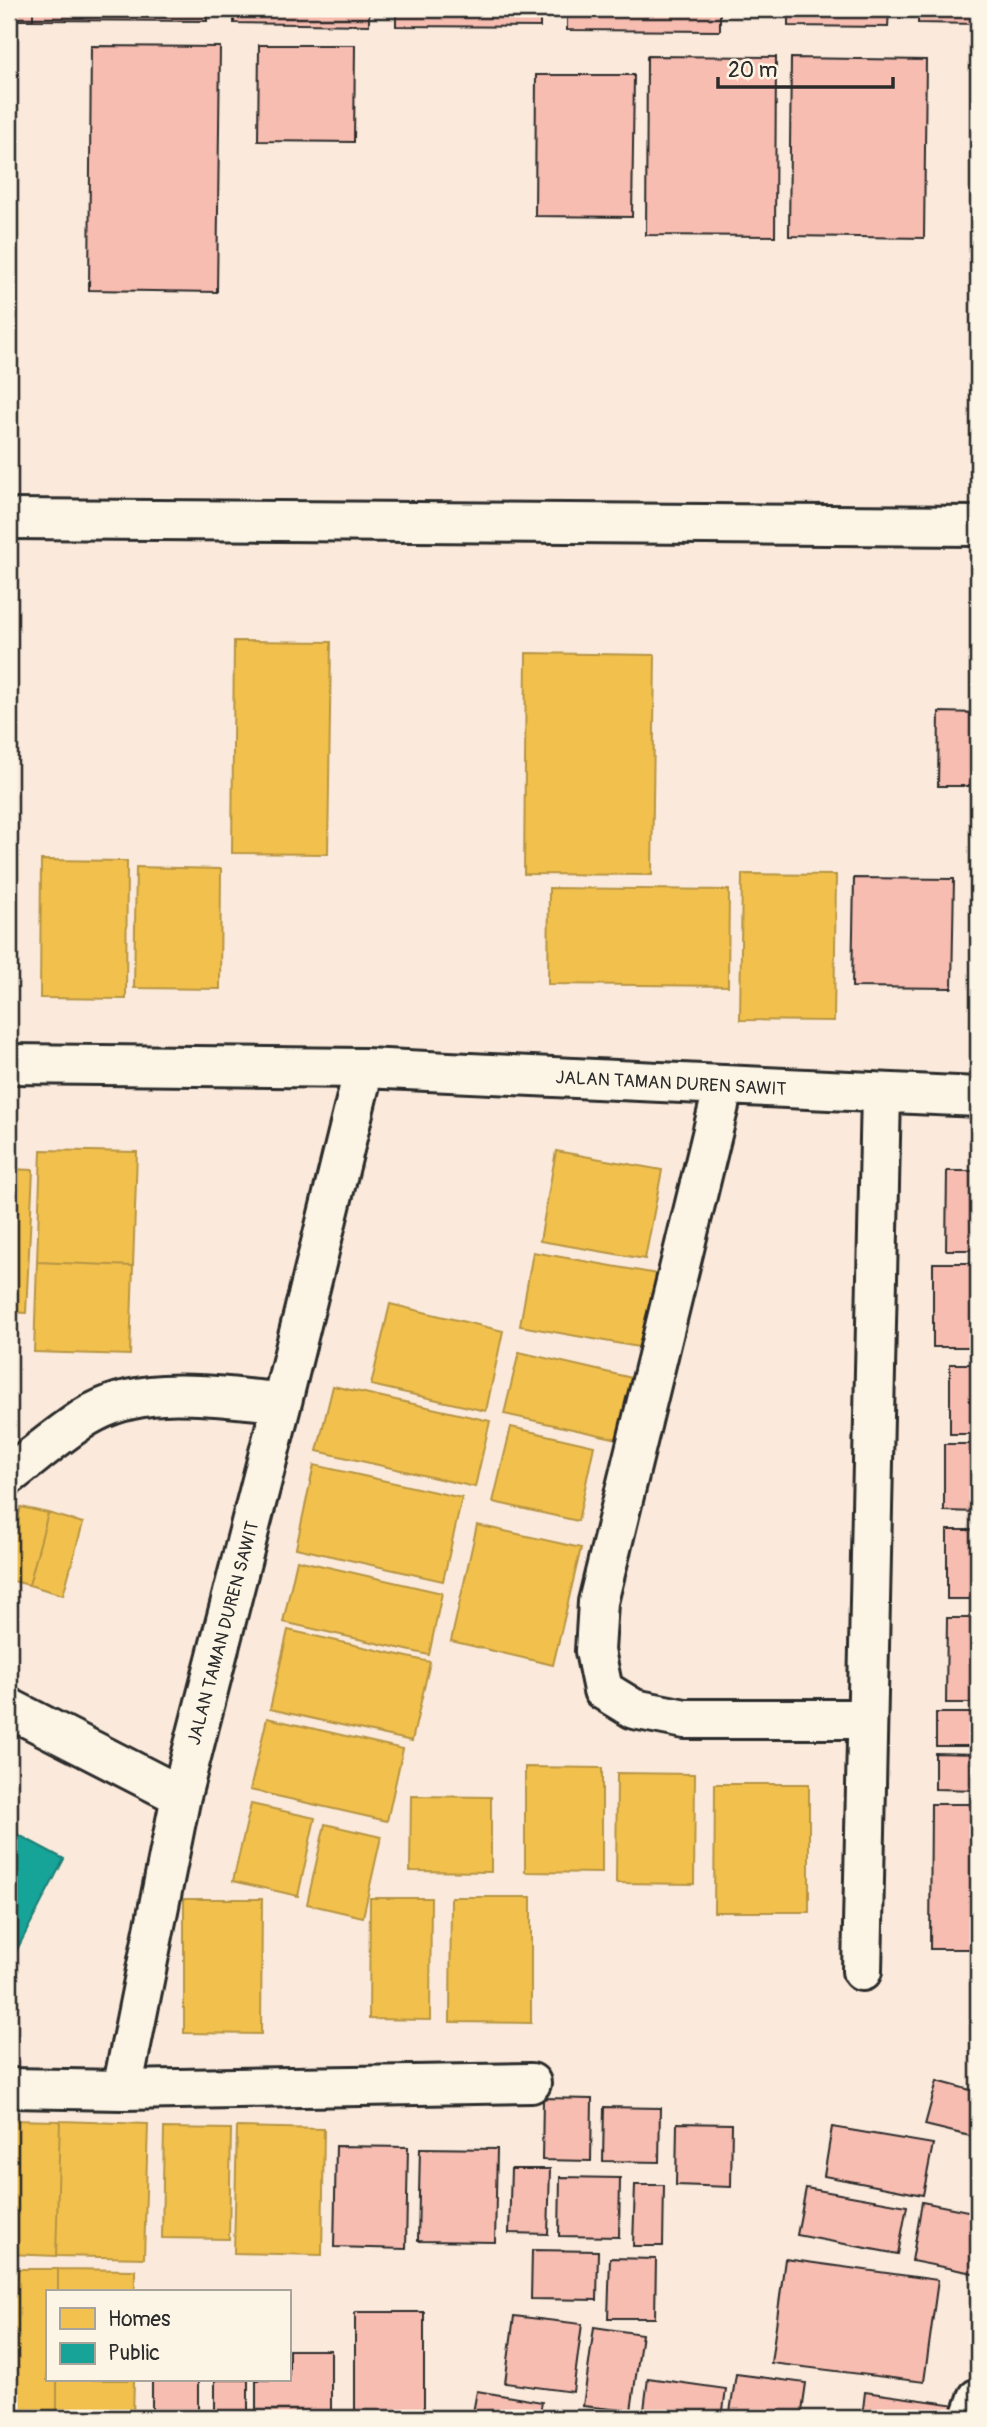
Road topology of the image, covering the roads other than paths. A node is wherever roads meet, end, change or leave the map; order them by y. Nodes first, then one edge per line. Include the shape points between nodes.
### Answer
1 (9, 519) edge
2 (978, 526) edge
3 (9, 1064) edge
4 (364, 1068) junction
5 (724, 1085) junction
6 (881, 1093) junction
7 (978, 1097) edge
8 (282, 1402) junction
9 (9, 1475) edge
10 (9, 1708) edge
11 (867, 1718) junction
12 (181, 1796) junction
13 (862, 1971) dead end
14 (531, 2083) dead end
15 (9, 2088) edge
16 (122, 2090) junction
17 (978, 2398) edge
18 (971, 2418) edge

1 - 2 street
3 - 4 street, JALAN TAMAN DUREN SAWIT
4 - 5 street, JALAN TAMAN DUREN SAWIT
4 - 8 street, JALAN TAMAN DUREN SAWIT
5 - 6 street, JALAN TAMAN DUREN SAWIT
5 - 11 street via 598,1602 595,1651 603,1689 634,1709 685,1718
6 - 7 street, JALAN TAMAN DUREN SAWIT
6 - 11 street
8 - 9 street via 164,1394 124,1400 88,1416
8 - 12 street, JALAN TAMAN DUREN SAWIT
10 - 12 street
11 - 13 street
12 - 16 street, JALAN TAMAN DUREN SAWIT
14 - 16 street
15 - 16 street
17 - 18 street

